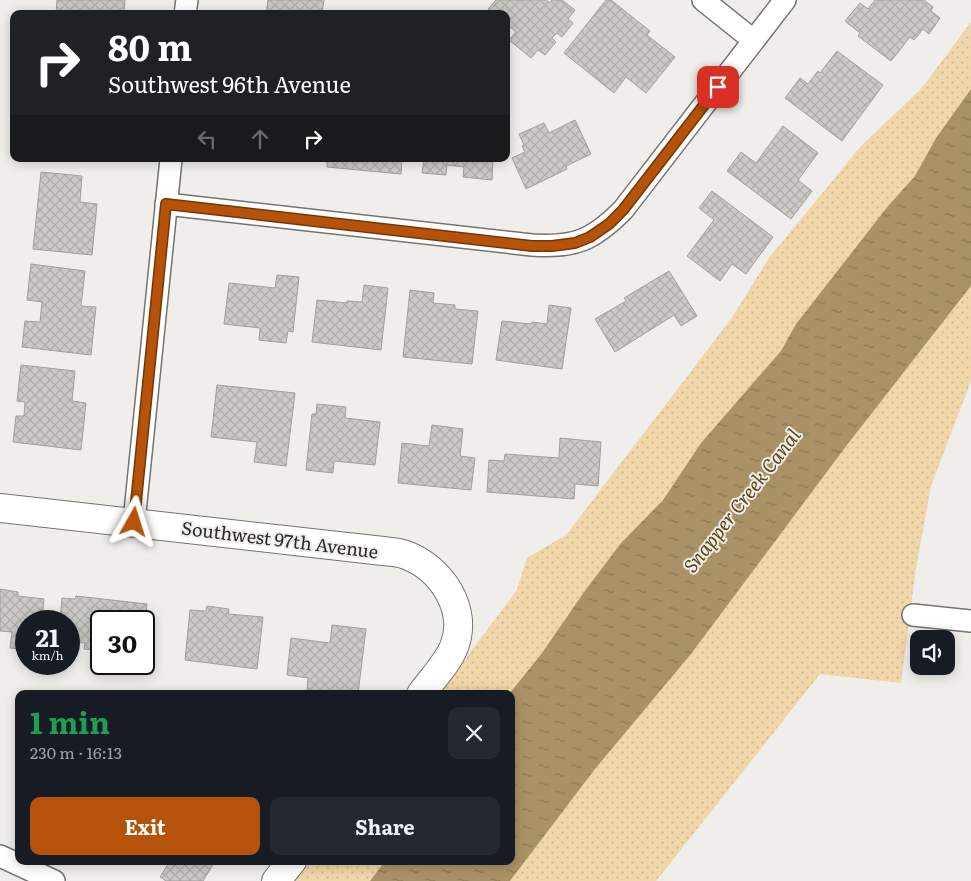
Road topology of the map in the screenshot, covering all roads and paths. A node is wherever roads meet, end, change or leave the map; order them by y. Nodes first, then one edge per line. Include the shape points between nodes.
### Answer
1 (703, 0) edge
2 (785, 0) edge
3 (753, 40) junction
4 (171, 162) edge
5 (166, 204) junction
6 (0, 508) edge
7 (134, 522) junction
8 (913, 615) dead end
9 (971, 621) edge
10 (424, 690) edge
11 (0, 856) edge
12 (15, 863) edge
13 (19, 865) edge
14 (289, 865) edge
15 (54, 881) edge
16 (276, 881) edge

1 - 3 street
2 - 3 street
3 - 5 street via 623,210 599,231 575,243 532,246
4 - 5 street
5 - 7 street
6 - 7 street, Southwest 97th Avenue
7 - 10 street, Southwest 97th Avenue via 404,554 420,562 436,575 452,599 458,623 456,642
8 - 9 street
11 - 12 street
13 - 15 street
14 - 16 street

